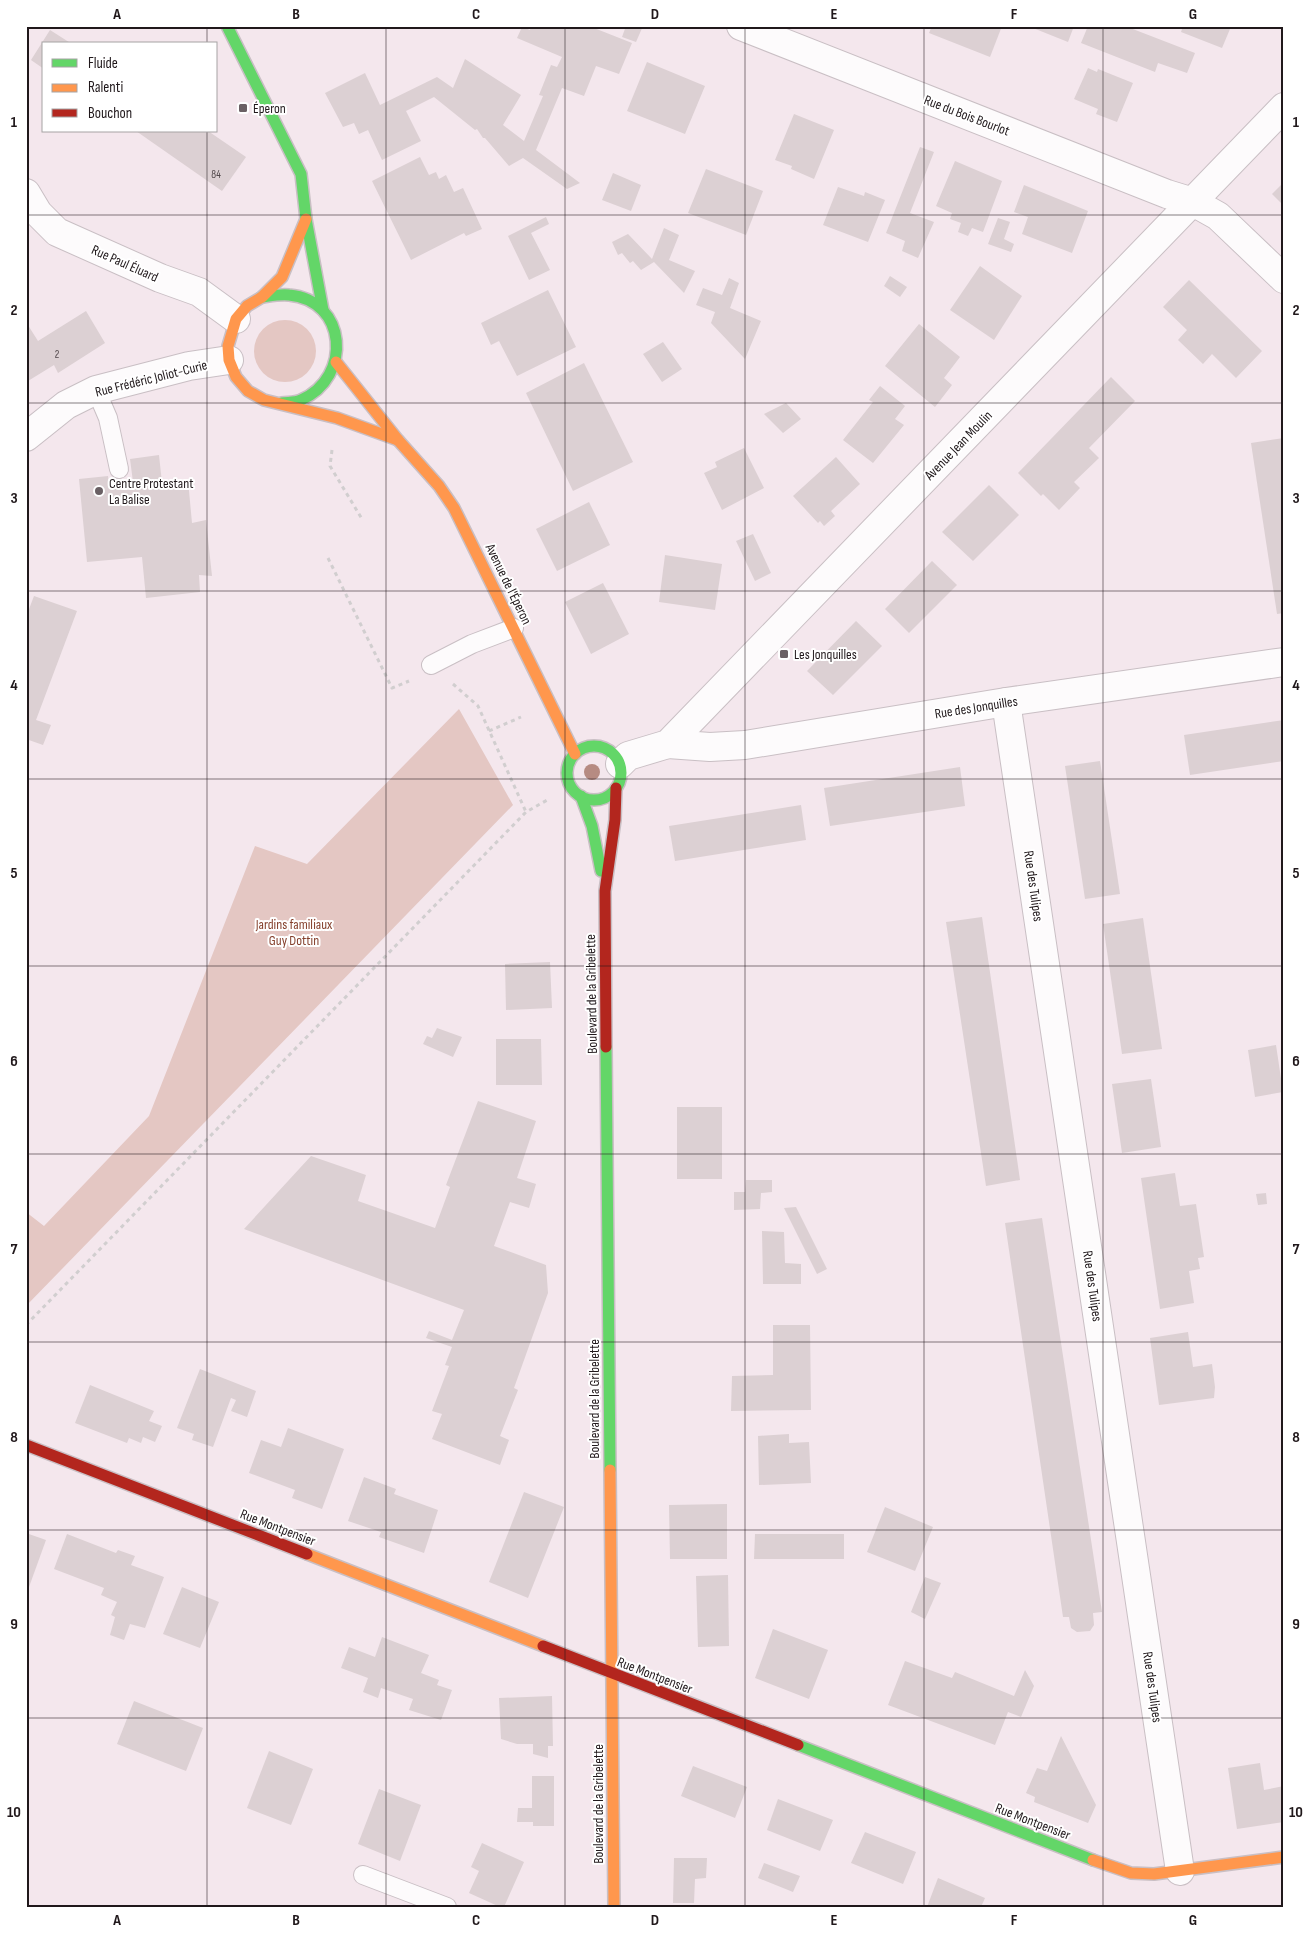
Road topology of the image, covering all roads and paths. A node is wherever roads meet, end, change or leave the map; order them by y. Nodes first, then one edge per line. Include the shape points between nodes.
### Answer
1 (227, 26) edge
2 (741, 26) edge
3 (1284, 107) edge
4 (26, 192) edge
5 (1193, 202) junction
6 (306, 219) junction
7 (1284, 279) edge
8 (262, 297) junction
9 (323, 310) junction
10 (236, 319) junction
11 (229, 360) junction
12 (336, 362) junction
13 (96, 390) junction
14 (282, 403) junction
15 (337, 418) junction
16 (26, 437) edge
17 (398, 440) junction
18 (119, 469) dead end
19 (362, 519) dead end
20 (328, 558) dead end
21 (514, 628) junction
22 (1284, 662) edge
23 (431, 665) junction
24 (1006, 702) junction
25 (668, 744) junction
26 (575, 754) junction
27 (618, 776) junction
28 (572, 787) junction
29 (581, 796) junction
30 (526, 812) junction
31 (605, 891) junction
32 (26, 1326) edge
33 (26, 1445) edge
34 (611, 1674) junction
35 (1284, 1857) edge
36 (1180, 1871) junction
37 (363, 1875) dead end
38 (448, 1907) edge
39 (614, 1907) edge

1 - 6 main road, Avenue de l'Éperon via 301,174
2 - 5 street, Rue du Bois Bourlot
3 - 5 street, Avenue Jean Moulin
4 - 10 street, Rue Paul Éluard via 38,213 58,232 199,292
5 - 7 street, Rue du Bois Bourlot via 1218,216
5 - 25 street, Avenue Jean Moulin
6 - 8 main road, Avenue de l'Éperon via 282,277
6 - 9 main road, Avenue de l'Éperon
8 - 9 main road, Avenue de l'Éperon via 278,293 295,294
8 - 10 main road, Avenue de l'Éperon via 247,306
9 - 12 main road, Avenue de l'Éperon via 333,325 338,343
10 - 11 main road, Avenue de l'Éperon via 230,332
11 - 13 street, Rue Frédéric Joliot-Curie via 189,366
11 - 14 main road, Avenue de l'Éperon via 236,377 248,391 264,400
12 - 14 main road, Avenue de l'Éperon via 316,392 300,400
12 - 17 main road, Avenue de l'Éperon
13 - 16 street, Rue Frédéric Joliot-Curie via 66,405
13 - 18 lane via 108,418
14 - 15 main road, Avenue de l'Éperon
15 - 17 main road, Avenue de l'Éperon
15 - 19 path via 330,466
17 - 21 main road, Avenue de l'Éperon via 454,508
20 - 23 path via 392,688 420,676
21 - 23 lane
21 - 26 main road, Avenue de l'Éperon
22 - 24 street, Rue des Jonquilles
23 - 30 path via 478,706
24 - 25 street, Rue des Jonquilles via 745,745
24 - 36 street, Rue des Tulipes
25 - 27 street, Avenue Jean Moulin via 628,756
26 - 27 main road via 592,746 609,750
26 - 28 main road via 568,769
27 - 29 main road via 609,795 600,799
27 - 31 main road, Boulevard de la Gribelette
28 - 29 main road
28 - 30 path
29 - 31 main road, Boulevard de la Gribelette via 592,826
30 - 32 path
31 - 34 main road, Boulevard de la Gribelette
33 - 34 main road, Rue Montpensier
34 - 36 main road, Rue Montpensier via 1112,1867 1131,1873
34 - 39 main road, Boulevard de la Gribelette
35 - 36 main road, Rue Montpensier
37 - 38 lane

